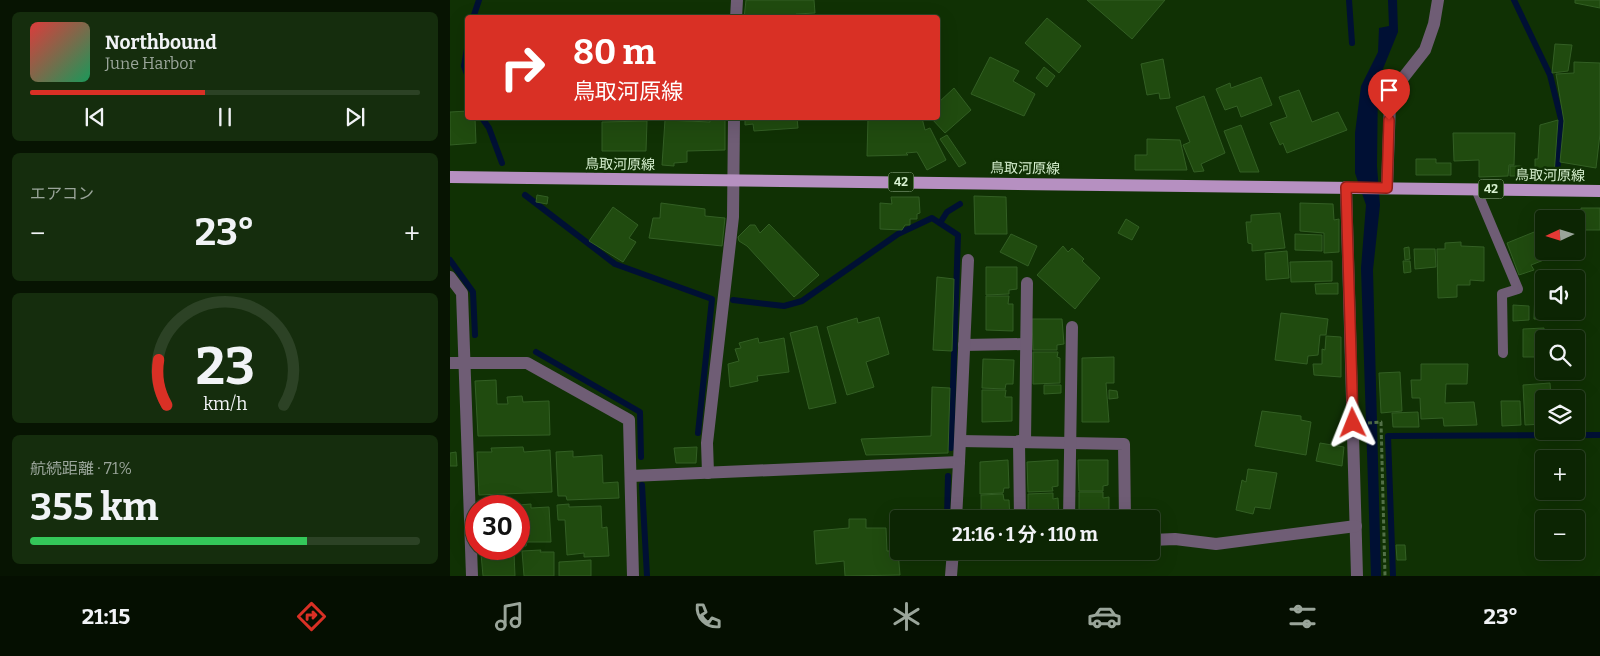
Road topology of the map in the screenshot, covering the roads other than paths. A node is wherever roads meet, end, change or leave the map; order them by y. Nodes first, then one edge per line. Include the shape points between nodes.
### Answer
1 (736, 0) edge
2 (1438, 0) edge
3 (736, 15) edge
4 (734, 120) edge
5 (450, 177) edge
6 (733, 180) junction
7 (1349, 187) junction
8 (1384, 188) junction
9 (1476, 189) junction
10 (1600, 191) edge
11 (968, 260) dead end
12 (450, 277) edge
13 (1027, 283) dead end
14 (1072, 327) dead end
15 (964, 344) junction
16 (1025, 344) junction
17 (1503, 353) dead end
18 (464, 362) junction
19 (450, 363) edge
20 (960, 441) junction
21 (1022, 441) junction
22 (1069, 442) junction
23 (959, 462) junction
24 (708, 473) junction
25 (631, 476) junction
26 (956, 510) edge
27 (1020, 510) edge
28 (1069, 510) edge
29 (1125, 510) edge
30 (1356, 526) junction
31 (1160, 540) edge
32 (950, 560) edge
33 (472, 576) edge
34 (633, 576) edge
35 (951, 576) edge
36 (1357, 576) edge

1 - 3 street
2 - 8 street via 1425,50 1403,78 1390,103
4 - 6 street
5 - 6 main road, 鳥取河原線 / 42
6 - 7 main road, 鳥取河原線 / 42
6 - 24 street via 733,217 707,443
7 - 8 main road, 鳥取河原線 / 42
7 - 30 street
8 - 9 main road, 鳥取河原線 / 42
9 - 10 main road, 鳥取河原線 / 42
9 - 17 lane via 1518,289 1502,294
11 - 15 street
12 - 18 street via 462,294
13 - 16 street
14 - 22 street
15 - 16 street
15 - 20 street
16 - 21 street
18 - 19 street
18 - 25 street via 527,363 629,420
18 - 33 street
20 - 21 street
20 - 23 street
21 - 22 street
21 - 27 street
22 - 28 street
22 - 29 street via 1124,444
23 - 24 street
23 - 26 street
24 - 25 street
25 - 34 street
30 - 31 street via 1216,544
30 - 36 street
32 - 35 street

